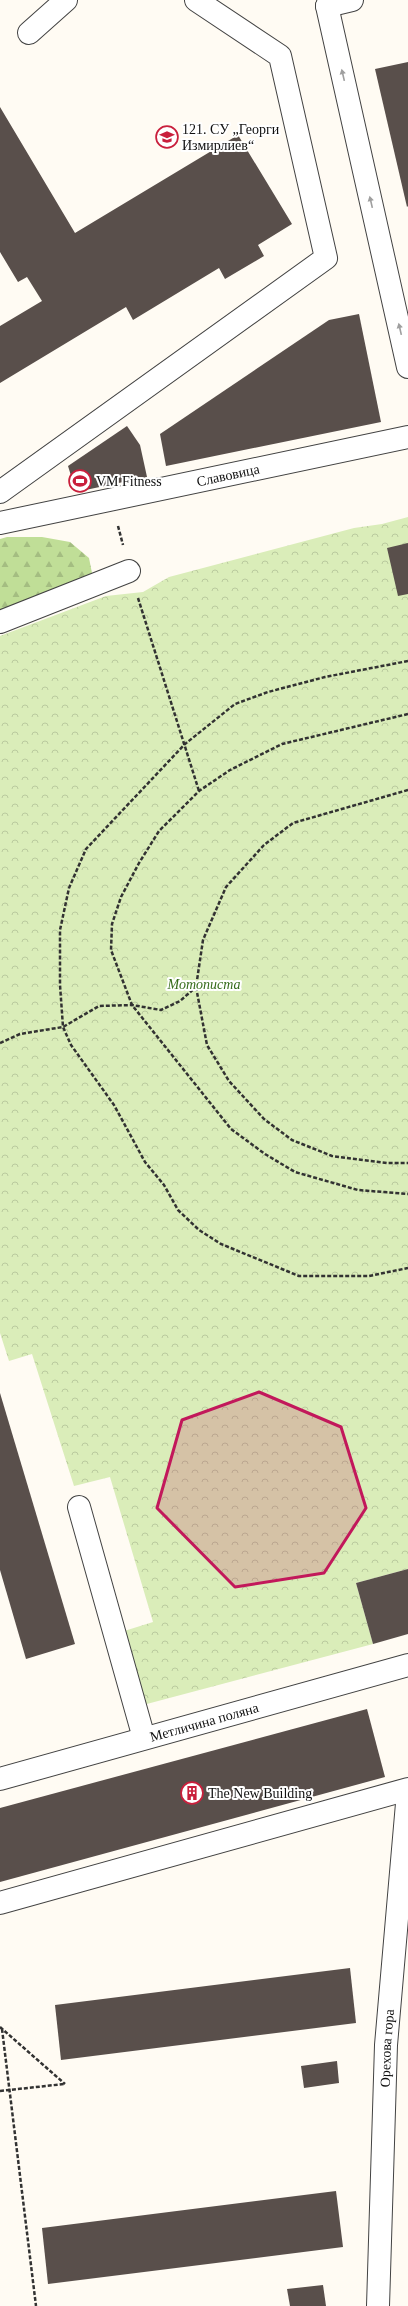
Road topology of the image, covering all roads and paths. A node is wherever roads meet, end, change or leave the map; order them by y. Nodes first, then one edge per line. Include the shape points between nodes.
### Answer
1 (66, 0) edge
2 (196, 0) edge
3 (352, 0) edge
4 (323, 3) edge
5 (29, 34) dead end
6 (408, 367) edge
7 (408, 437) edge
8 (0, 492) edge
9 (112, 501) junction
10 (0, 523) edge
11 (129, 571) junction
12 (0, 622) edge
13 (408, 661) edge
14 (408, 714) edge
15 (185, 744) junction
16 (408, 790) edge
17 (199, 791) junction
18 (196, 987) junction
19 (132, 1005) junction
20 (63, 1027) junction
21 (0, 1043) edge
22 (408, 1163) edge
23 (408, 1194) edge
24 (408, 1268) edge
25 (79, 1507) dead end
26 (408, 1665) edge
27 (144, 1738) junction
28 (0, 1779) edge
29 (408, 1791) edge
30 (0, 1903) edge
31 (1, 2028) edge
32 (10, 2090) junction
33 (0, 2091) edge
34 (36, 2306) edge
35 (378, 2306) edge

1 - 5 street
2 - 8 street via 280,56 326,258
3 - 4 street
6 -> 4 street
7 - 9 street, Славовица
9 - 10 street, Славовица
9 - 11 path
11 - 12 street
11 - 15 path
13 - 15 path via 325,677 268,692 236,704 219,714
14 - 17 path via 282,744 230,770
15 - 17 path
15 - 20 path via 86,849 69,888 60,930
16 - 18 path via 293,823 264,845 226,888 203,940
17 - 19 path via 159,831 121,897 112,924 111,950
18 - 19 path via 180,1001 161,1010
18 - 22 path via 206,1045 229,1081 264,1119 292,1140 332,1156
19 - 20 path via 99,1006
19 - 23 path via 231,1129 264,1154 295,1172 335,1184 385,1193
20 - 21 path via 20,1034
20 - 24 path via 71,1046 114,1105 145,1162 164,1185 178,1210 199,1230 221,1244 299,1276 369,1276
25 - 27 street
26 - 27 street, Метличина поляна
27 - 28 street, Метличина поляна
29 - 30 street
29 - 35 street, Орехова гора via 386,2045
31 - 32 path
31 - 32 path via 65,2084
32 - 33 path
32 - 34 path

